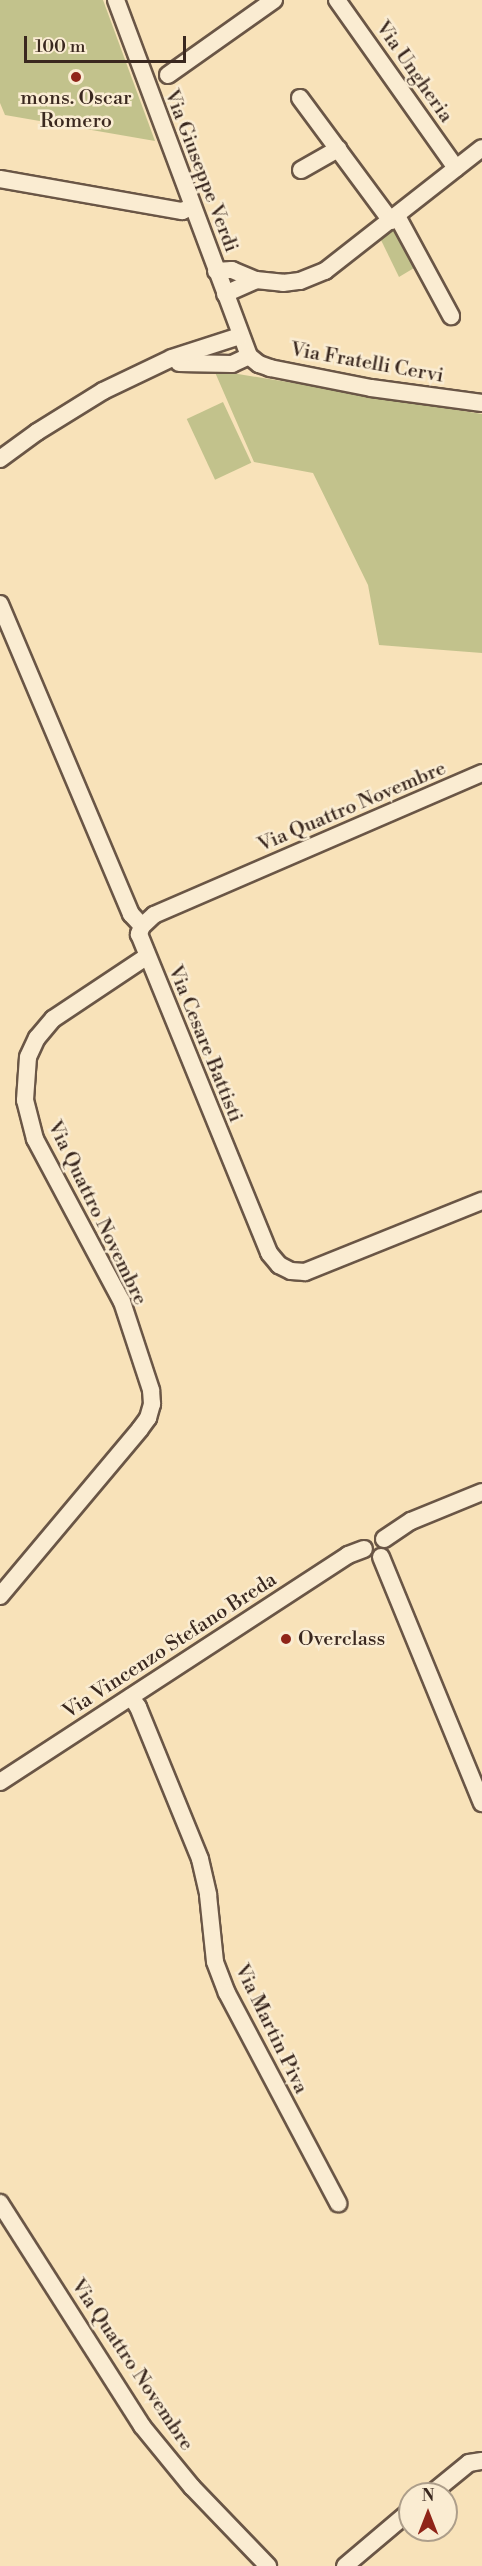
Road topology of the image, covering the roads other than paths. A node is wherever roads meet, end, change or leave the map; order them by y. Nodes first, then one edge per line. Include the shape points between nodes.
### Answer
1 (116, 0) edge
2 (274, 0) edge
3 (337, 0) edge
4 (168, 75) dead end
5 (300, 98) dead end
6 (482, 148) edge
7 (338, 149) junction
8 (456, 168) junction
9 (301, 170) dead end
10 (0, 179) edge
11 (190, 200) junction
12 (394, 218) junction
13 (216, 271) junction
14 (256, 280) junction
15 (225, 294) junction
16 (450, 316) dead end
17 (240, 336) junction
18 (249, 356) junction
19 (155, 367) junction
20 (482, 403) edge
21 (0, 459) edge
22 (0, 604) edge
23 (0, 626) edge
24 (14, 638) junction
25 (482, 774) edge
26 (142, 926) junction
27 (146, 957) junction
28 (482, 1200) edge
29 (482, 1492) edge
30 (384, 1539) junction
31 (364, 1549) junction
32 (381, 1557) junction
33 (0, 1596) edge
34 (131, 1697) junction
35 (0, 1782) edge
36 (482, 1803) edge
37 (0, 2203) edge
38 (338, 2203) dead end
39 (482, 2461) edge
40 (446, 2482) edge
41 (398, 2521) edge
42 (268, 2566) edge
43 (345, 2566) edge

1 - 11 street, Via Giuseppe Verdi
2 - 4 street
3 - 8 street, Via Ungheria
5 - 7 street
6 - 8 street
7 - 9 street
7 - 12 street
8 - 12 street
10 - 11 street via 152,205
11 - 13 street, Via Giuseppe Verdi
12 - 14 street via 325,271 300,281
12 - 16 street
13 - 14 street via 232,270
13 - 15 street, Via Giuseppe Verdi
14 - 15 street
15 - 17 street, Via Giuseppe Verdi
17 - 18 street, Via Giuseppe Verdi
17 - 19 street
18 - 19 street via 232,364 187,362
18 - 20 street, Via Fratelli Cervi via 270,368 371,388
19 - 21 street via 93,397
22 - 24 street, Via Cesare Battisti
23 - 24 street
24 - 26 street, Via Cesare Battisti via 131,914
25 - 26 street, Via Quattro Novembre via 154,915
26 - 27 street, Via Cesare Battisti via 139,934
27 - 28 street, Via Cesare Battisti via 269,1253 279,1265 297,1272 312,1269
27 - 33 street, Via Quattro Novembre via 53,1019 28,1057 25,1100 35,1139 122,1302 152,1404 140,1429
29 - 30 street, Via Vincenzo Stefano Breda via 411,1521
30 - 31 street, Via Vincenzo Stefano Breda via 369,1536
30 - 32 street via 387,1549
31 - 32 street via 370,1557
31 - 34 street, Via Vincenzo Stefano Breda via 348,1555
32 - 36 street
34 - 35 street, Via Vincenzo Stefano Breda
34 - 38 street, Via Martin Piva via 200,1859 218,1970 227,1993
37 - 42 street, Via Quattro Novembre via 142,2426 185,2479
39 - 40 street via 469,2463
41 - 43 street

